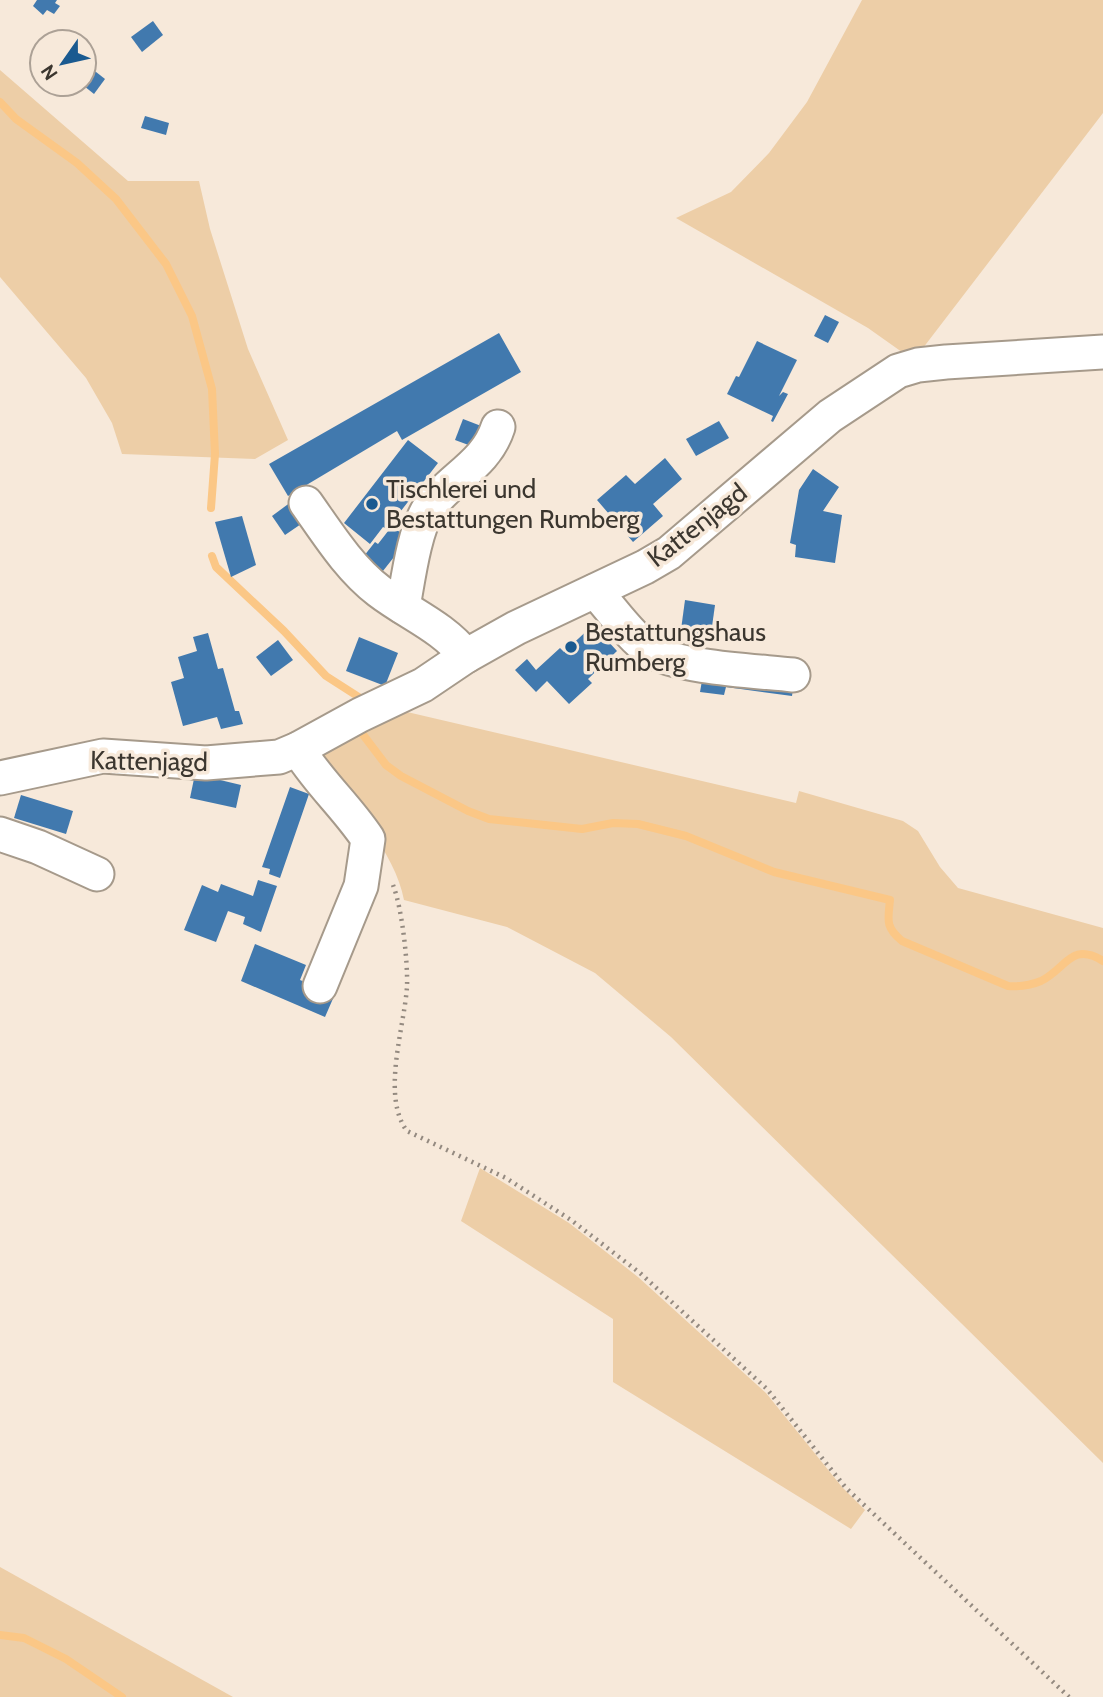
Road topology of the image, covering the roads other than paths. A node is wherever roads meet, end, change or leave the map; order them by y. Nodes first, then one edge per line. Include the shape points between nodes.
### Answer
1 (1103, 352) edge
2 (498, 427) dead end
3 (306, 503) dead end
4 (594, 591) junction
5 (402, 607) junction
6 (466, 656) junction
7 (793, 676) dead end
8 (298, 750) junction
9 (0, 778) edge
10 (0, 834) edge
11 (97, 874) dead end
12 (320, 986) dead end

1 - 4 street, Kattenjagd via 946,362 898,372 830,416 669,552
2 - 5 street via 478,461 428,510
3 - 5 street via 347,560
4 - 6 street, Kattenjagd
4 - 7 street via 644,646 661,655
5 - 6 street via 453,639
6 - 8 street, Kattenjagd via 423,685
8 - 9 street, Kattenjagd via 260,760 206,763 103,756
8 - 12 street via 368,839 362,886
10 - 11 street

